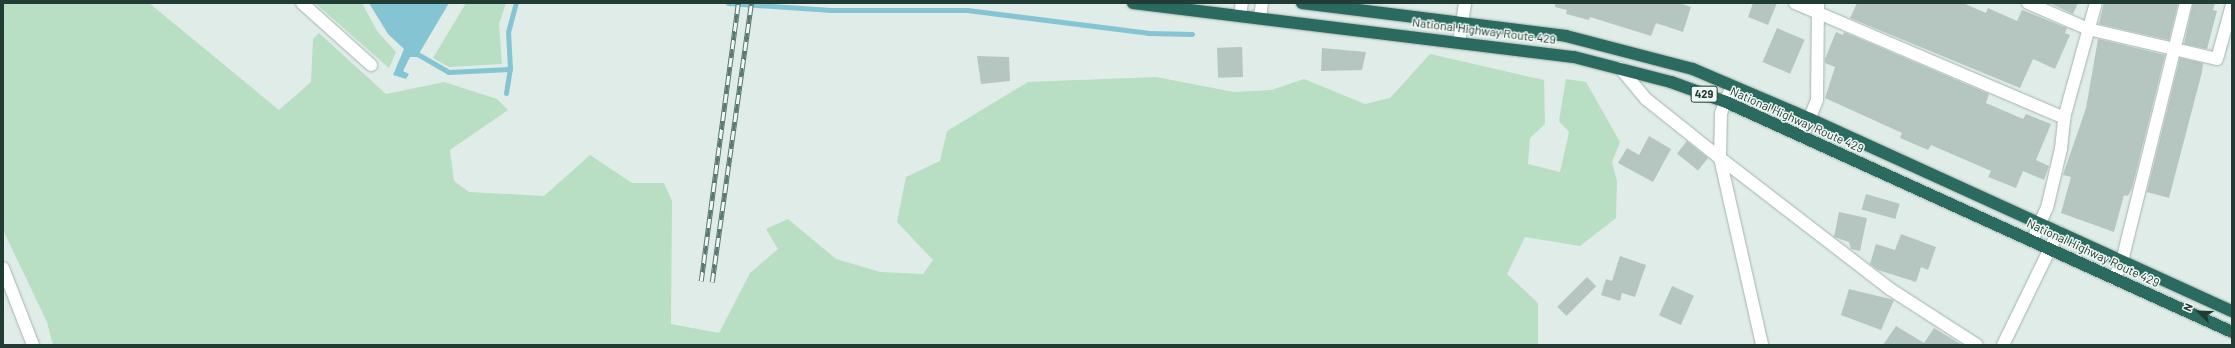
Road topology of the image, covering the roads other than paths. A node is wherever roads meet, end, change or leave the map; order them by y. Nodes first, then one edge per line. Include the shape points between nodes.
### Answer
1 (302, 3) edge
2 (1133, 3) edge
3 (1262, 3) edge
4 (1302, 3) edge
5 (1465, 3) edge
6 (1795, 3) edge
7 (2028, 3) edge
8 (2096, 3) edge
9 (2186, 3) edge
10 (1171, 5) edge
11 (2232, 5) edge
12 (1241, 9) edge
13 (1818, 9) edge
14 (1260, 17) junction
15 (1462, 22) junction
16 (2088, 29) junction
17 (1459, 42) junction
18 (2175, 49) junction
19 (371, 65) dead end
20 (1620, 68) junction
21 (1732, 86) junction
22 (1726, 102) junction
23 (2064, 118) junction
24 (1810, 119) junction
25 (1802, 137) junction
26 (1720, 158) junction
27 (2040, 224) junction
28 (2058, 232) junction
29 (2032, 241) junction
30 (2050, 248) junction
31 (2122, 261) junction
32 (3, 268) edge
33 (2114, 279) junction
34 (2232, 311) edge
35 (2232, 332) edge
36 (33, 345) edge
37 (1762, 345) edge
38 (1977, 345) edge
39 (2003, 345) edge

1 - 19 street
2 - 10 highway, National Highway Route 429 / 429
3 - 14 street
4 - 15 highway, National Highway Route 429 / 429
5 - 15 street
6 - 13 street
7 - 16 street
8 - 16 street
9 - 18 street
10 - 12 highway, National Highway Route 429 / 429
11 - 18 street via 2217,59
12 - 14 highway, National Highway Route 429 / 429
13 - 23 street
13 - 24 street via 1817,100
14 - 17 highway, National Highway Route 429 / 429
15 - 17 street
15 - 21 highway, National Highway Route 429 / 429 via 1604,44 1693,69
16 - 18 street
16 - 23 street
17 - 20 highway, National Highway Route 429 / 429 via 1574,56
18 - 31 street
20 - 22 highway, National Highway Route 429 / 429
20 - 26 street via 1646,99
21 - 22 street
21 - 24 highway, National Highway Route 429 / 429
22 - 25 highway, National Highway Route 429 / 429
22 - 26 street via 1721,113
23 - 27 street via 2061,149
24 - 25 street
24 - 27 highway, National Highway Route 429 / 429
25 - 29 highway, National Highway Route 429 / 429
26 - 37 street
26 - 38 street via 1890,289
27 - 28 highway, National Highway Route 429 / 429
27 - 29 street
28 - 30 street
28 - 31 highway, National Highway Route 429 / 429
29 - 30 highway, National Highway Route 429 / 429
30 - 33 highway, National Highway Route 429 / 429
30 - 39 street
31 - 33 street
31 - 34 highway, National Highway Route 429 / 429
32 - 36 street
33 - 35 highway, National Highway Route 429 / 429

